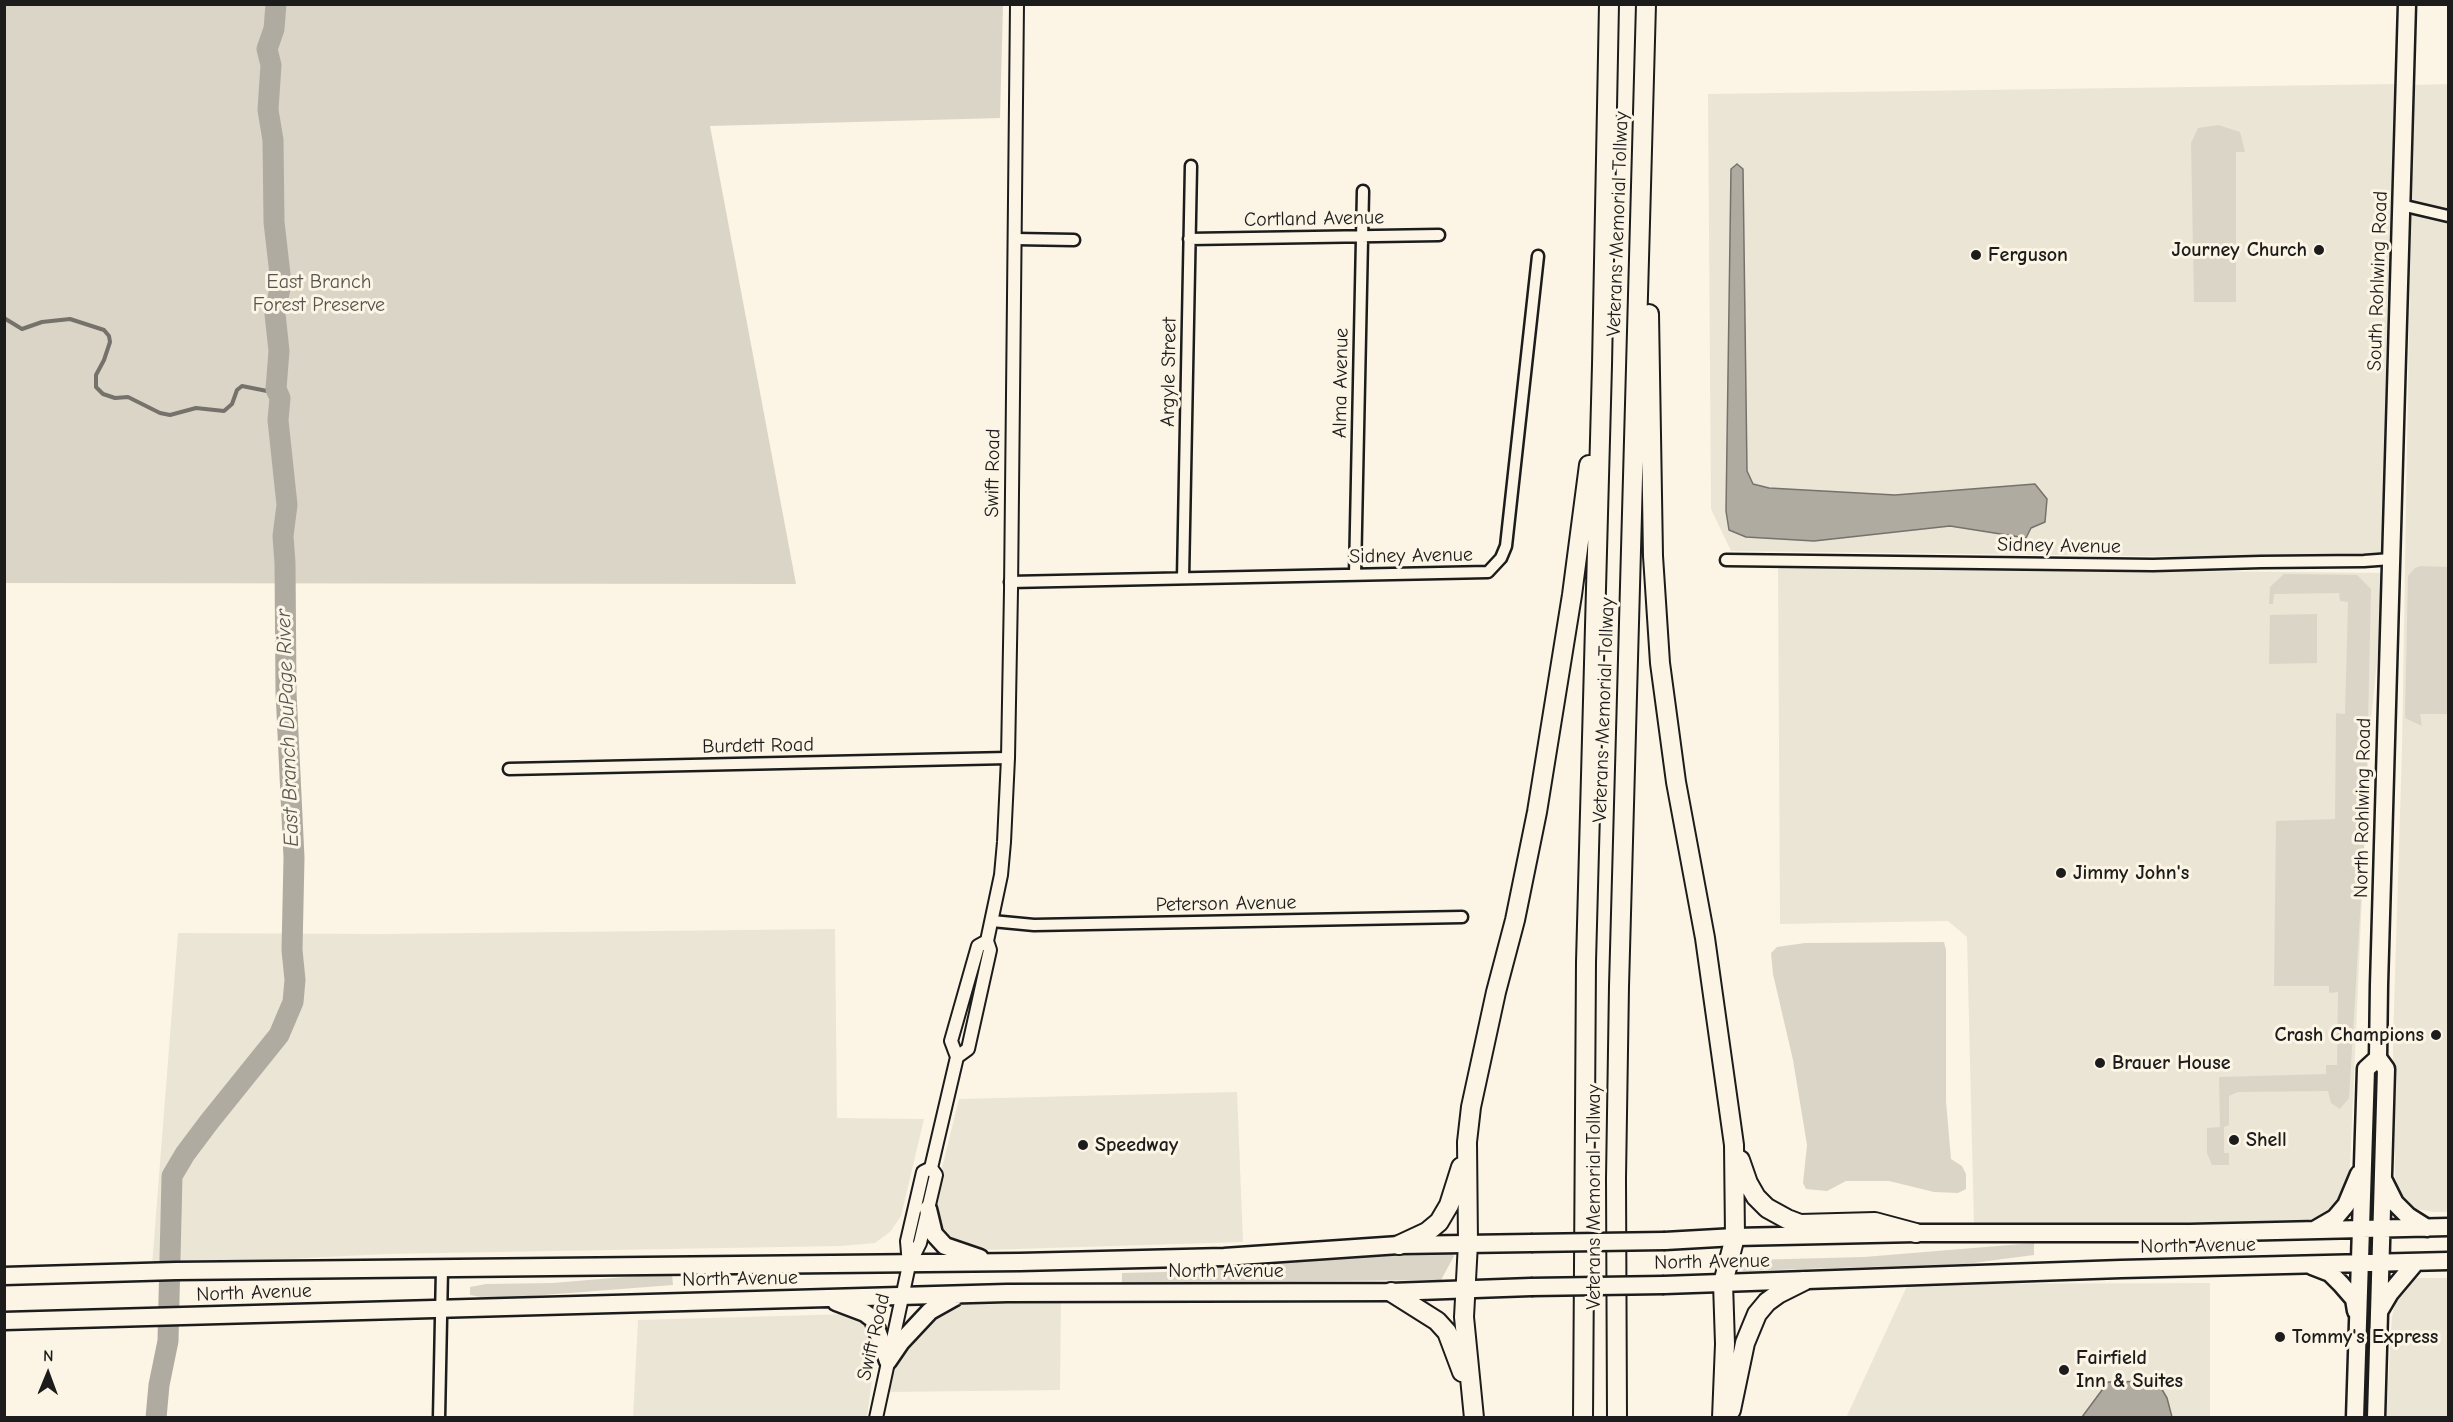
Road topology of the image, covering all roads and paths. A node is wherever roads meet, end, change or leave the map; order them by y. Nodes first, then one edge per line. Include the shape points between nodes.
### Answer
1 (1017, 4) edge
2 (1609, 4) edge
3 (1646, 4) edge
4 (2406, 4) edge
5 (1642, 159) junction
6 (1191, 166) dead end
7 (1363, 191) dead end
8 (2401, 205) junction
9 (2448, 216) edge
10 (1439, 235) dead end
11 (1362, 236) junction
12 (1015, 239) junction
13 (1189, 239) junction
14 (1074, 240) dead end
15 (1538, 255) dead end
16 (1602, 365) junction
17 (2391, 559) junction
18 (1726, 560) dead end
19 (1355, 575) junction
20 (1183, 578) junction
21 (1010, 582) junction
22 (1008, 758) junction
23 (509, 769) dead end
24 (1462, 917) dead end
25 (992, 921) junction
26 (987, 941) junction
27 (957, 1057) junction
28 (2378, 1058) junction
29 (1467, 1142) junction
30 (1734, 1145) junction
31 (2364, 1159) junction
32 (931, 1168) junction
33 (2383, 1179) junction
34 (928, 1209) junction
35 (2448, 1227) edge
36 (2427, 1228) junction
37 (2361, 1229) junction
38 (2382, 1229) junction
39 (2309, 1231) junction
40 (1916, 1233) junction
41 (1735, 1237) junction
42 (1468, 1244) junction
43 (1399, 1245) junction
44 (1020, 1262) junction
45 (2380, 1262) junction
46 (2416, 1262) junction
47 (2448, 1262) edge
48 (2359, 1263) junction
49 (2308, 1264) junction
50 (909, 1265) junction
51 (442, 1269) junction
52 (4, 1276) edge
53 (1804, 1281) junction
54 (1723, 1283) junction
55 (1467, 1289) junction
56 (1391, 1292) junction
57 (965, 1294) junction
58 (903, 1296) junction
59 (827, 1298) junction
60 (443, 1309) junction
61 (2380, 1311) junction
62 (4, 1321) edge
63 (2358, 1323) junction
64 (888, 1361) junction
65 (1473, 1413) edge
66 (439, 1418) edge
67 (876, 1418) edge
68 (1583, 1418) edge
69 (1617, 1418) edge
70 (1722, 1418) edge
71 (1729, 1418) edge
72 (2355, 1418) edge
73 (2376, 1418) edge

1 - 12 street, Swift Road
2 - 16 highway, Veterans Memorial Tollway
3 - 5 highway, Veterans Memorial Tollway
4 - 8 main road, South Rohlwing Road
5 - 30 highway via 1653,556 1660,663
5 - 69 highway, Veterans Memorial Tollway via 1619,986
6 - 13 street, Argyle Street
7 - 11 street, Alma Avenue
8 - 9 street
8 - 17 main road, South Rohlwing Road
10 - 11 street, Cortland Avenue
11 - 13 street, Cortland Avenue
11 - 19 street, Alma Avenue
12 - 14 street
12 - 21 street, Swift Road
13 - 20 street, Argyle Street
15 - 19 street, Sidney Avenue via 1506,546 1500,558 1488,572
16 - 29 highway via 1572,595 1537,812 1471,1107
16 - 68 highway, Veterans Memorial Tollway via 1586,962
17 - 18 street, Sidney Avenue via 2153,566
17 - 28 main road, North Rohlwing Road
19 - 20 street, Sidney Avenue
20 - 21 street, Sidney Avenue
21 - 22 street, Swift Road
22 - 23 street, Burdett Road
22 - 25 street, Swift Road via 1003,859
24 - 25 street, Peterson Avenue via 1034,925
25 - 26 street, Swift Road
26 - 27 street, Swift Road via 990,950 968,1049
26 - 27 street, Swift Road via 978,946 951,1041
27 - 32 street, Swift Road
28 - 31 main road, North Rohlwing Road via 2366,1069
28 - 33 main road, North Rohlwing Road via 2386,1069
29 - 42 highway
29 - 43 highway via 1455,1191 1439,1222
30 - 40 highway via 1751,1190 1767,1208 1787,1219 1800,1224 1875,1222
30 - 41 highway
31 - 37 main road, North Rohlwing Road
31 - 39 main road via 2346,1205 2336,1218
32 - 34 street, Swift Road via 936,1175
32 - 50 street, Swift Road via 923,1172 907,1241
33 - 36 main road via 2395,1203
33 - 38 main road, North Rohlwing Road
34 - 44 main road via 934,1234 945,1246 979,1258
34 - 50 street, Swift Road via 920,1244
35 - 36 main road, North Avenue
36 - 38 main road, North Avenue
37 - 38 main road, North Avenue
37 - 39 main road, North Avenue
37 - 48 main road
38 - 45 main road
39 - 40 main road, North Avenue
40 - 41 main road, North Avenue
41 - 42 main road, North Avenue, bridge
41 - 54 highway
42 - 43 main road, North Avenue
42 - 55 highway
43 - 44 main road, North Avenue via 1224,1257
44 - 50 main road, North Avenue
45 - 46 main road, North Avenue
45 - 48 main road, North Avenue
45 - 61 main road
46 - 47 main road, North Avenue
46 - 61 main road
48 - 49 main road, North Avenue
48 - 63 main road
49 - 53 main road, North Avenue
49 - 63 main road via 2330,1273 2342,1284 2354,1299
50 - 51 main road, North Avenue
50 - 58 street, Swift Road
51 - 52 main road, North Avenue
51 - 60 street
53 - 54 main road, North Avenue
53 - 71 highway via 1778,1294 1757,1314 1750,1328
54 - 55 main road, North Avenue, bridge
54 - 70 highway
55 - 56 main road, North Avenue
55 - 65 highway via 1464,1317
56 - 57 main road, North Avenue
56 - 65 highway via 1437,1321 1447,1332
57 - 58 main road, North Avenue
57 - 64 main road via 930,1311
58 - 59 main road, North Avenue
58 - 64 street, Swift Road
59 - 60 main road, North Avenue
59 - 64 main road via 873,1319
60 - 62 main road, North Avenue
60 - 66 street
61 - 73 main road
63 - 72 main road
64 - 67 street, Swift Road

